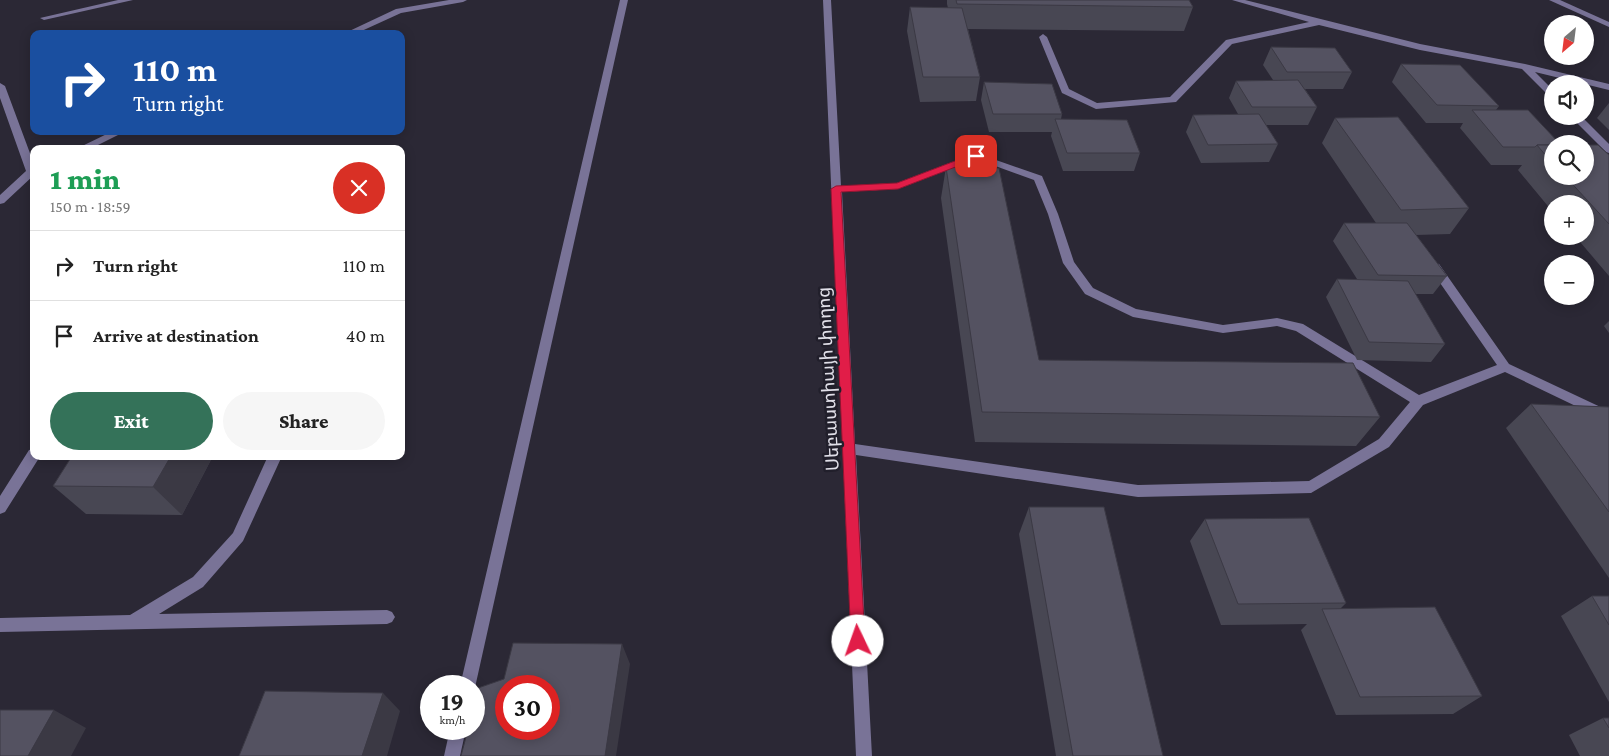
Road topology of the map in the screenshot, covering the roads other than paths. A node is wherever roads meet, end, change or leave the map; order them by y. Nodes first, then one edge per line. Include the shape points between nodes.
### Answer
1 (129, 0) edge
2 (463, 0) edge
3 (624, 0) edge
4 (827, 0) edge
5 (1236, 0) edge
6 (1553, 0) edge
7 (44, 18) dead end
8 (1318, 22) junction
9 (1609, 25) edge
10 (356, 30) edge
11 (1043, 37) dead end
12 (1525, 66) junction
13 (0, 86) edge
14 (1544, 86) edge
15 (1609, 87) edge
16 (1584, 125) edge
17 (112, 135) edge
18 (90, 145) edge
19 (1609, 150) edge
20 (30, 165) edge
21 (30, 172) edge
22 (836, 189) junction
23 (0, 201) edge
24 (1426, 255) edge
25 (1505, 367) junction
26 (1418, 401) junction
27 (1609, 417) edge
28 (849, 449) junction
29 (30, 460) edge
30 (273, 460) edge
31 (0, 508) edge
32 (387, 617) dead end
33 (130, 623) junction
34 (0, 625) edge
35 (471, 675) edge
36 (456, 740) edge
37 (452, 756) edge
38 (864, 756) edge

1 - 7 street
2 - 10 street via 399,11
3 - 35 street
4 - 22 street, Սեբաստիայի փողոց
5 - 8 street
6 - 9 street
8 - 11 street via 1229,42 1173,100 1096,106 1065,91
8 - 12 street via 1420,47
12 - 14 street
12 - 15 street
13 - 20 street
16 - 19 street
17 - 18 street
21 - 23 street
22 - 26 street via 898,186 976,156 1038,178 1069,263 1088,291 1133,313 1223,329 1277,322 1299,327
22 - 28 street, Սեբաստիայի փողոց
24 - 25 street
25 - 26 street
25 - 27 street
26 - 28 street via 1384,444 1311,486 1138,491
28 - 38 street, Սեբաստիայի փողոց
29 - 31 street
30 - 33 street via 238,538 198,582
32 - 33 street
33 - 34 street
36 - 37 street

